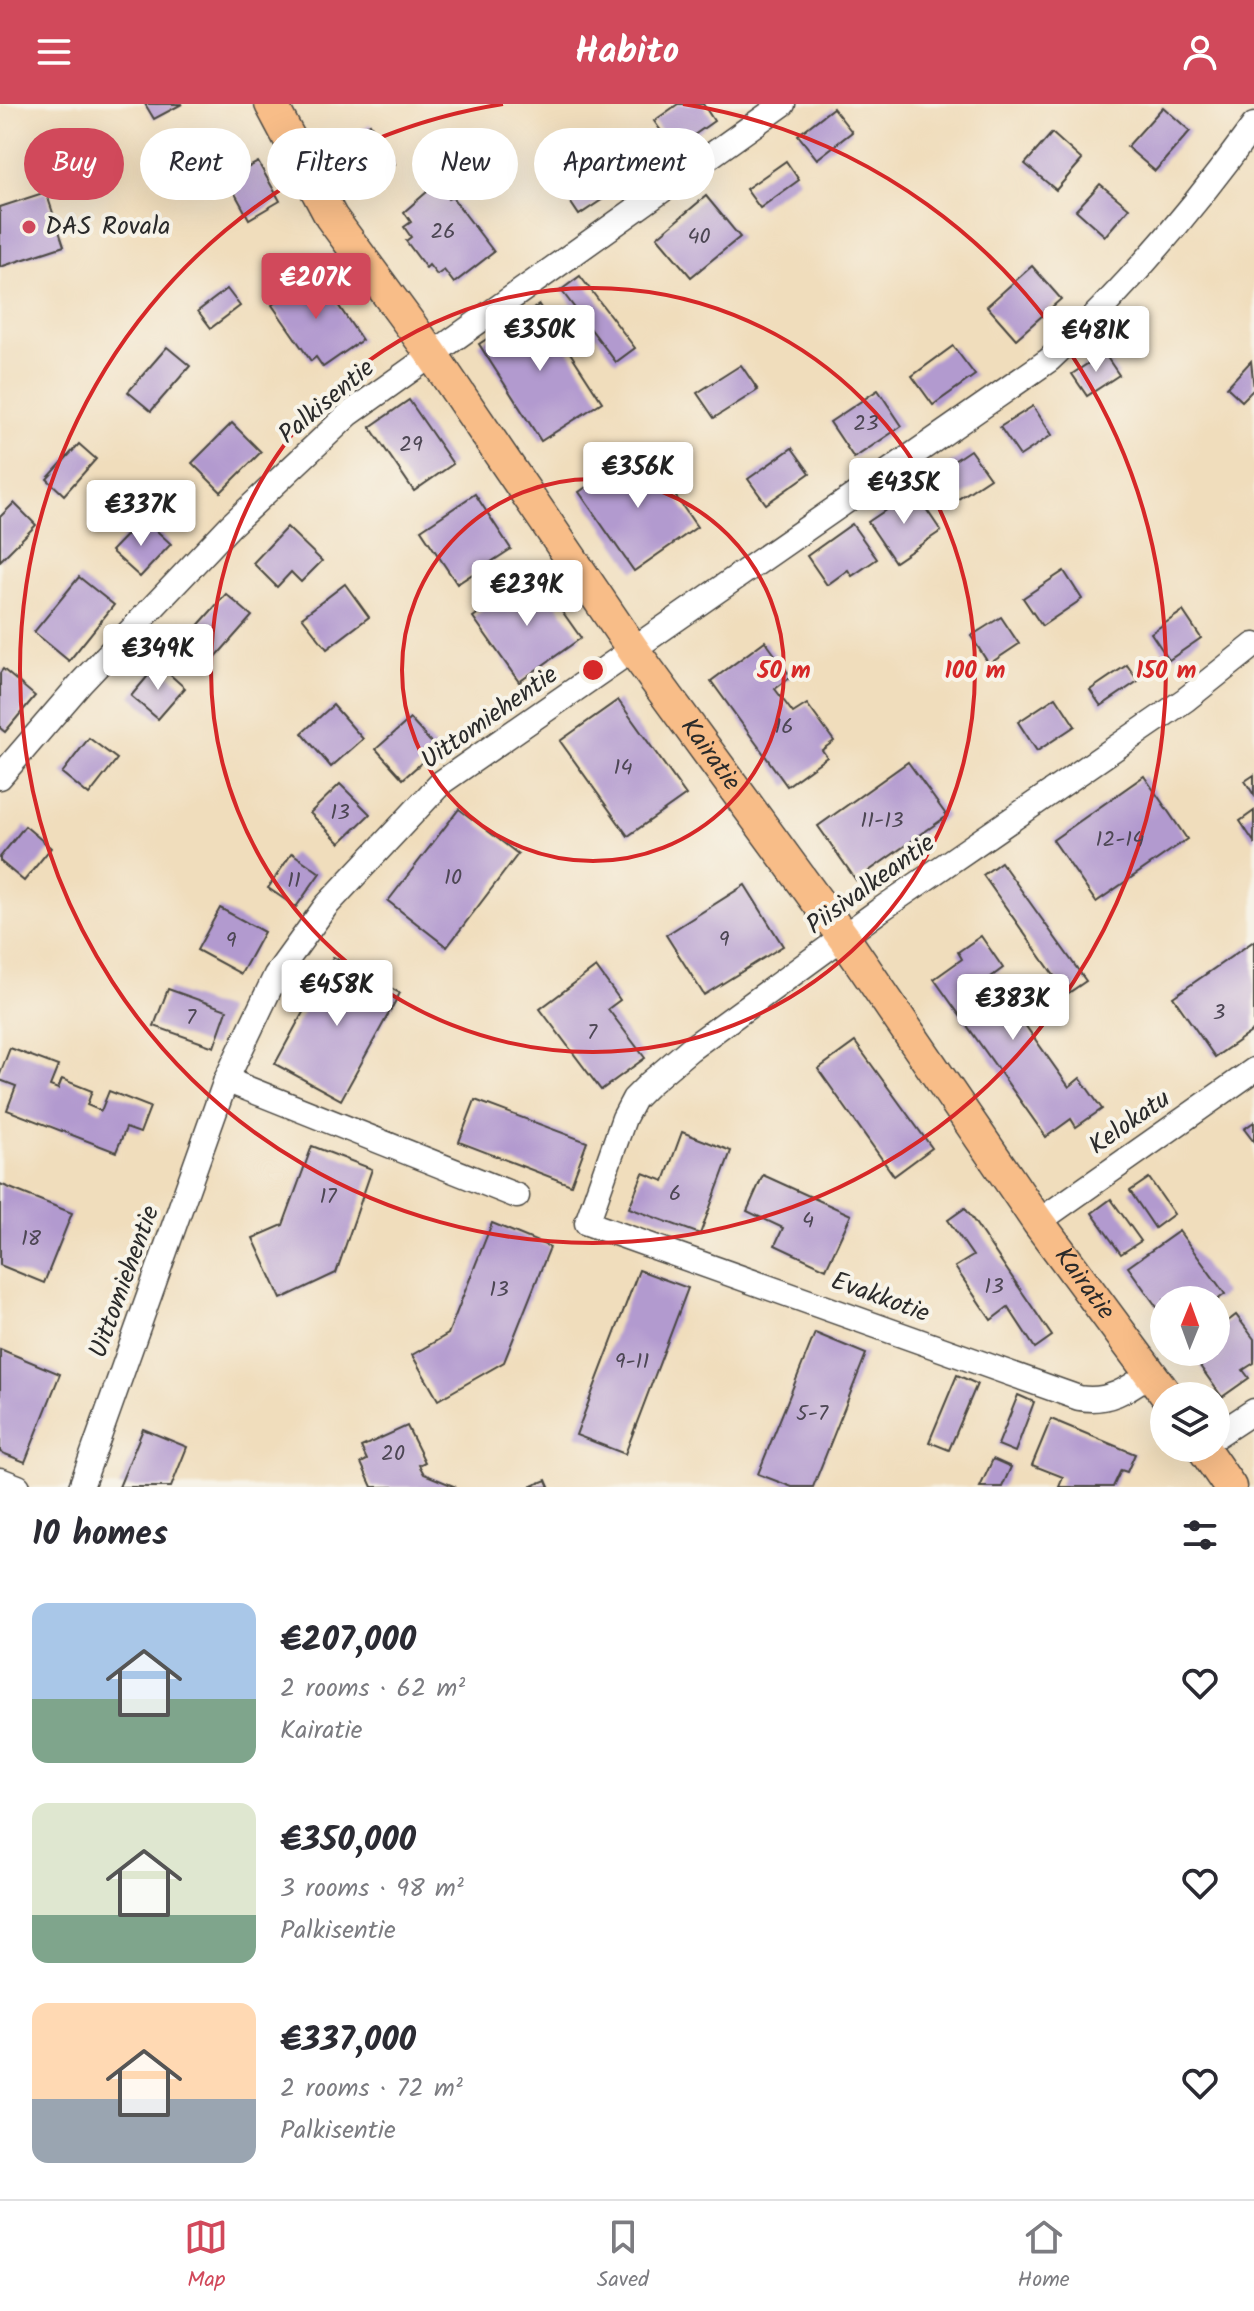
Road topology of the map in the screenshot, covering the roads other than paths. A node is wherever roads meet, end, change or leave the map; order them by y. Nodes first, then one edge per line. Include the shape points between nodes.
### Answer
1 (271, 104) edge
2 (783, 104) edge
3 (1254, 125) edge
4 (431, 353) junction
5 (1254, 645) edge
6 (634, 651) junction
7 (0, 777) edge
8 (844, 938) junction
9 (1254, 1070) edge
10 (226, 1080) junction
11 (517, 1196) dead end
12 (1038, 1222) junction
13 (587, 1223) joint
14 (1158, 1382) edge
15 (1150, 1386) edge
16 (1254, 1411) edge
17 (1230, 1427) edge
18 (1213, 1462) edge
19 (0, 1480) edge
20 (18, 1487) edge
21 (81, 1487) edge
22 (1230, 1487) edge

1 - 4 main road, Kairatie via 331,217
2 - 4 street, Palkisentie
3 - 6 street, Uittomiehentie via 1192,211 1108,306 1049,360
4 - 6 main road, Kairatie
4 - 7 street, Palkisentie via 349,414 230,526
5 - 8 street, Piisivalkeantie via 1185,700
6 - 8 main road, Kairatie
6 - 10 street, Uittomiehentie via 442,782 385,839 326,906 276,975
8 - 12 main road, Kairatie
8 - 13 street, Piisivalkeantie via 690,1049 634,1099
9 - 12 street, Kelokatu
10 - 11 street
10 - 21 street, Uittomiehentie
12 - 14 main road, Kairatie
13 - 15 street, Evakkotie via 1079,1398 1095,1401
16 - 17 street
18 - 22 main road
19 - 20 street

